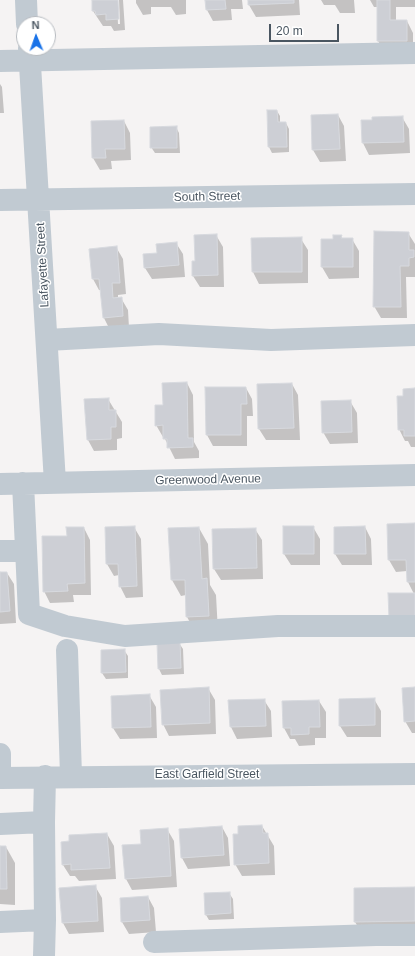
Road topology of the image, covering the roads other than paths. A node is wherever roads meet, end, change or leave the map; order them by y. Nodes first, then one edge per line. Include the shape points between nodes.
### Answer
1 (26, 0) edge
2 (27, 16) edge
3 (415, 53) edge
4 (56, 54) edge
5 (21, 56) edge
6 (29, 56) edge
7 (0, 61) edge
8 (415, 194) edge
9 (39, 199) junction
10 (0, 200) edge
11 (415, 335) edge
12 (47, 340) junction
13 (415, 475) edge
14 (55, 483) junction
15 (0, 484) edge
16 (23, 484) junction
17 (0, 551) edge
18 (26, 551) junction
19 (415, 626) edge
20 (67, 650) dead end
21 (0, 754) edge
22 (415, 774) edge
23 (44, 776) junction
24 (71, 776) junction
25 (0, 778) edge
26 (44, 822) junction
27 (0, 824) edge
28 (46, 920) junction
29 (0, 922) edge
30 (415, 935) edge
31 (154, 942) dead end
32 (44, 956) edge

1 - 2 street
3 - 4 street
5 - 7 street
6 - 9 street, Lafayette Street
8 - 9 street, South Street
9 - 10 street, South Street
9 - 12 street, Lafayette Street
11 - 12 street via 271,340 159,334
12 - 14 street, Lafayette Street
13 - 14 street, Greenwood Avenue
14 - 16 street, Greenwood Avenue
15 - 16 street, Greenwood Avenue
16 - 18 street
17 - 18 street
18 - 19 street via 30,614 64,626 125,636 278,626
20 - 24 street
21 - 25 street
22 - 24 street, East Garfield Street
23 - 24 street, East Garfield Street
23 - 25 street, East Garfield Street
23 - 26 street
26 - 27 street
26 - 28 street
28 - 29 street
28 - 32 street
30 - 31 street

